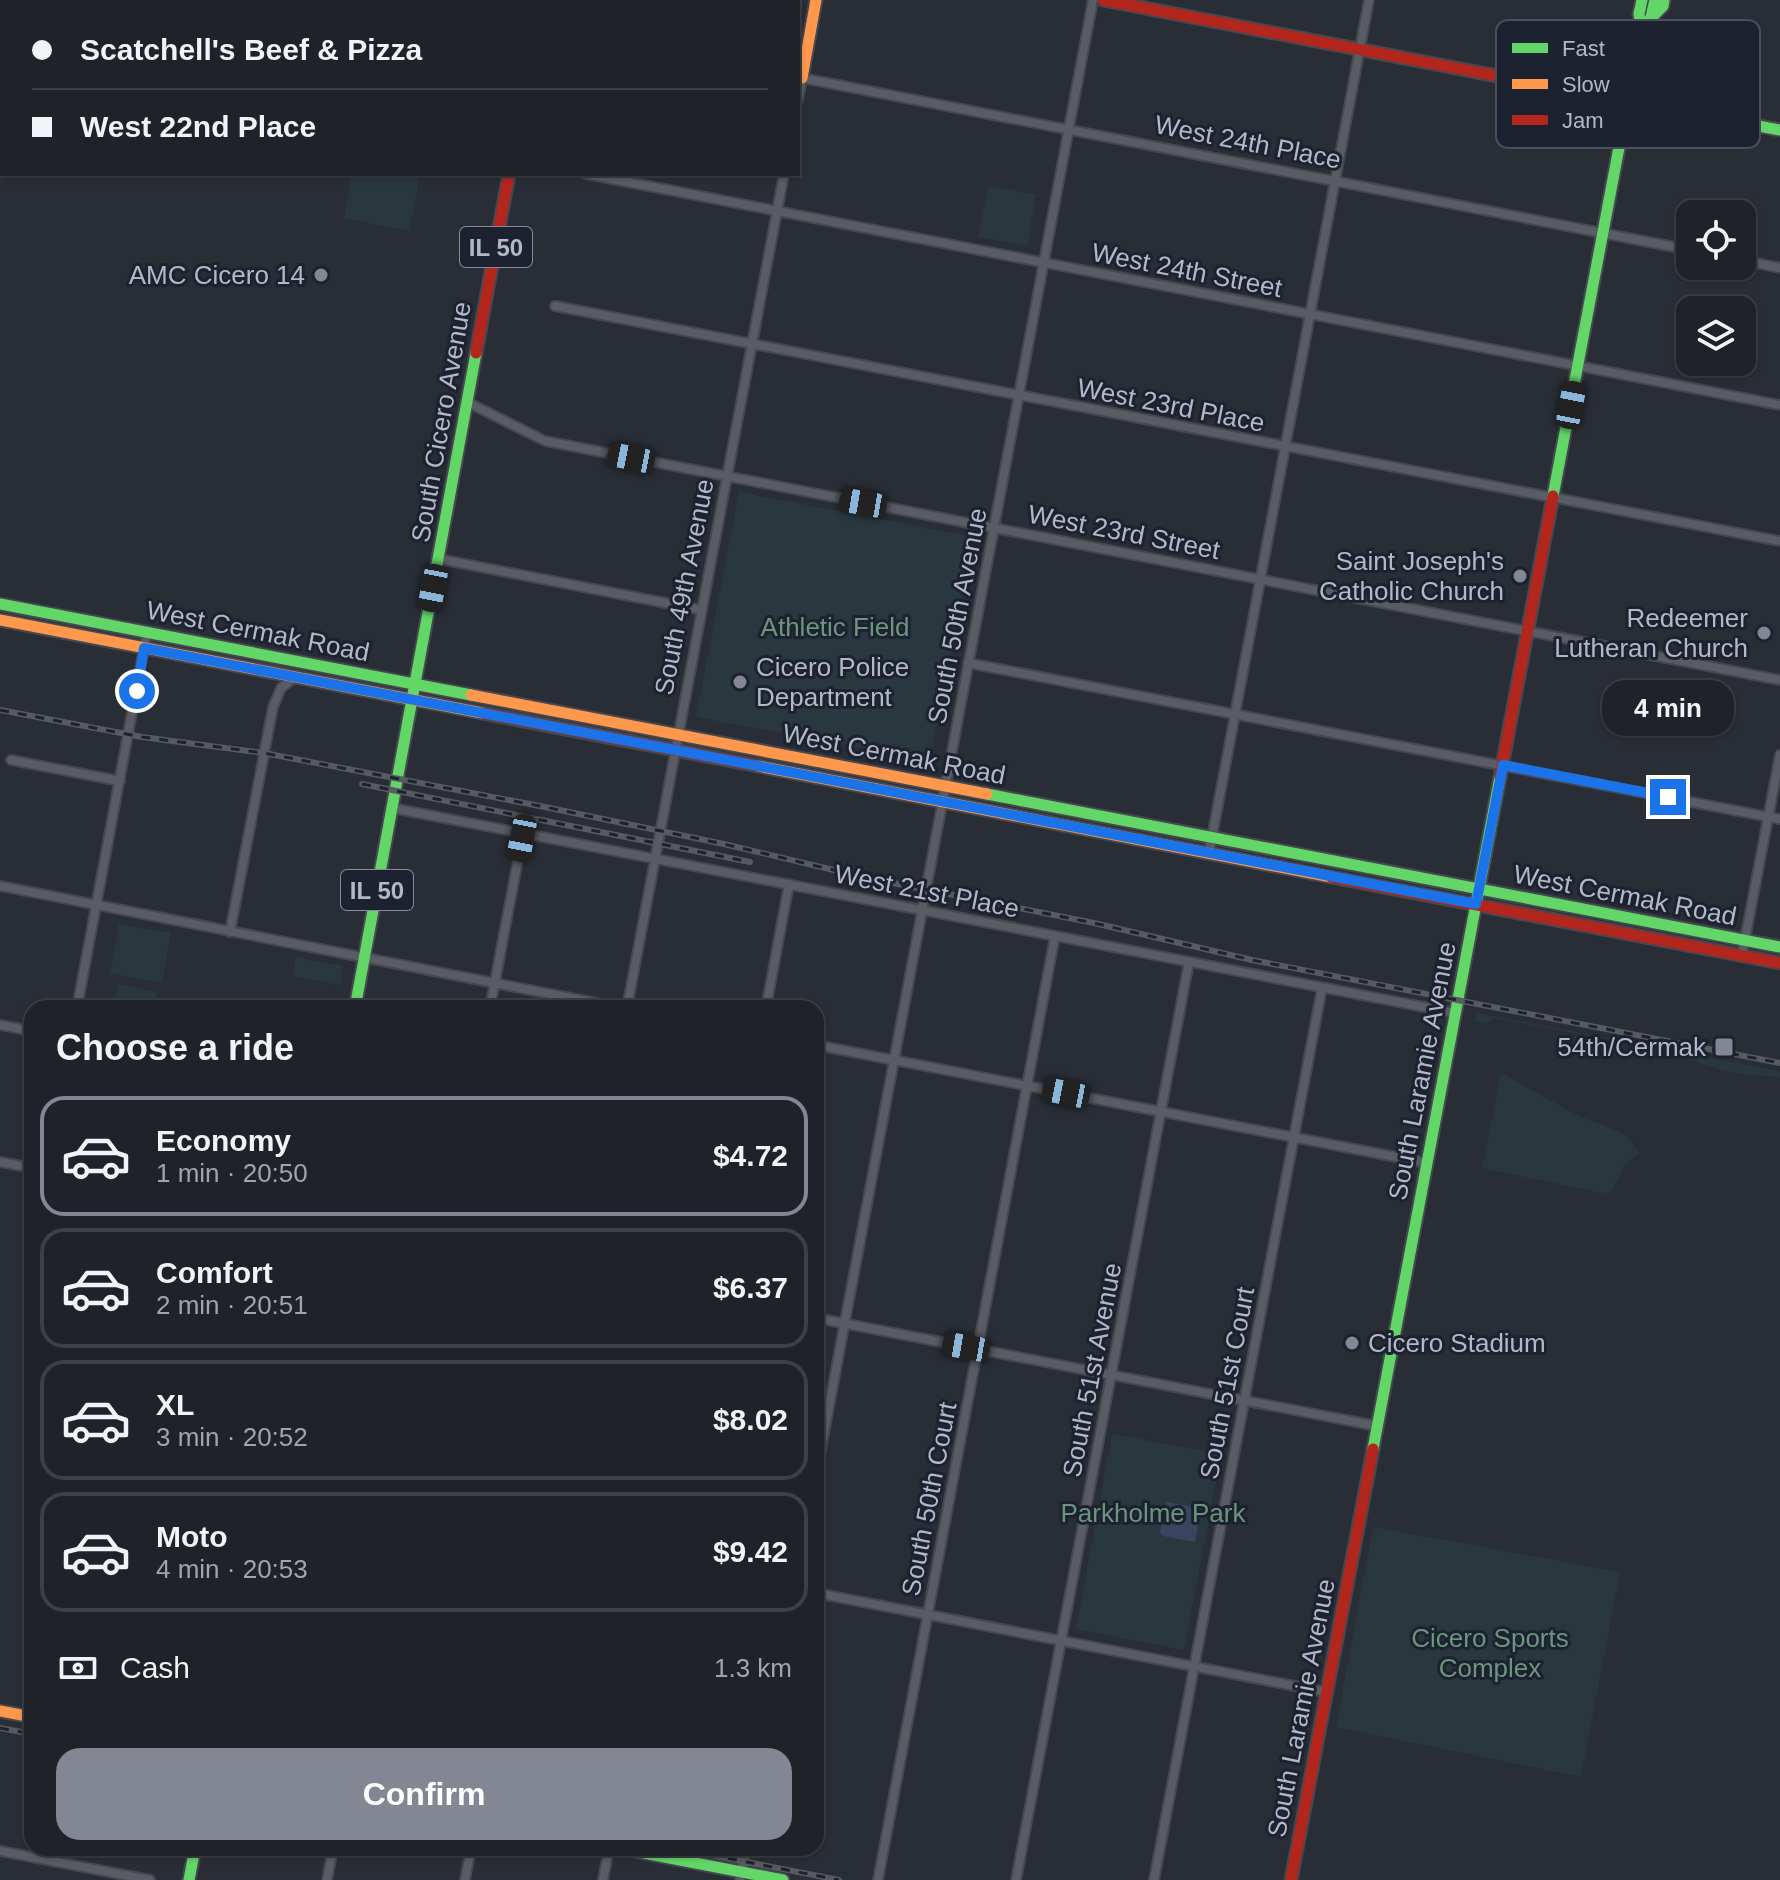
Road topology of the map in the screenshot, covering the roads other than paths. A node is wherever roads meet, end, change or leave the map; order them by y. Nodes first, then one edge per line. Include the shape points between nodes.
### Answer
1 (816, 0) edge
2 (1093, 0) edge
3 (1103, 0) edge
4 (1369, 0) edge
5 (1642, 0) edge
6 (1655, 0) edge
7 (1664, 0) edge
8 (1651, 17) junction
9 (1640, 20) edge
10 (1650, 20) edge
11 (1360, 48) junction
12 (1496, 74) edge
13 (800, 77) edge
14 (1760, 126) edge
15 (1069, 129) junction
16 (1780, 130) edge
17 (1619, 148) edge
18 (509, 176) edge
19 (596, 176) edge
20 (784, 176) edge
21 (1335, 181) junction
22 (777, 211) junction
23 (1603, 233) junction
24 (1676, 247) edge
25 (1043, 263) junction
26 (1756, 263) edge
27 (1780, 268) edge
28 (555, 306) dead end
29 (1310, 315) junction
30 (753, 345) junction
31 (1578, 367) junction
32 (1018, 396) junction
33 (467, 402) junction
34 (1780, 405) edge
35 (1285, 447) junction
36 (728, 478) junction
37 (1553, 499) junction
38 (994, 528) junction
39 (1780, 541) edge
40 (439, 559) junction
41 (1261, 579) junction
42 (0, 604) edge
43 (702, 610) junction
44 (0, 620) edge
45 (1528, 631) junction
46 (147, 632) junction
47 (144, 648) junction
48 (968, 663) junction
49 (295, 677) junction
50 (1780, 680) edge
51 (415, 684) junction
52 (412, 699) junction
53 (1235, 714) junction
54 (678, 735) junction
55 (675, 750) junction
56 (1780, 755) edge
57 (11, 760) dead end
58 (1503, 765) junction
59 (120, 781) junction
60 (945, 786) junction
61 (943, 801) junction
62 (392, 808) junction
63 (1768, 816) junction
64 (1780, 819) edge
65 (523, 833) junction
66 (1212, 838) junction
67 (1209, 853) junction
68 (655, 858) junction
69 (789, 884) junction
70 (0, 886) edge
71 (1479, 889) junction
72 (1476, 904) junction
73 (96, 905) junction
74 (922, 910) junction
75 (230, 932) junction
76 (1055, 936) junction
77 (1745, 941) junction
78 (1780, 947) edge
79 (1742, 955) junction
80 (364, 959) junction
81 (1189, 962) junction
82 (1780, 963) edge
83 (494, 984) junction
84 (1322, 988) junction
85 (78, 1000) edge
86 (356, 1000) edge
87 (491, 1000) edge
88 (581, 1000) edge
89 (626, 1000) edge
90 (767, 1000) edge
91 (1455, 1013) junction
92 (0, 1025) edge
93 (24, 1030) edge
94 (824, 1047) edge
95 (894, 1060) junction
96 (1027, 1086) junction
97 (1161, 1111) junction
98 (1294, 1137) junction
99 (0, 1162) edge
100 (1427, 1163) junction
101 (24, 1166) edge
102 (824, 1320) edge
103 (844, 1324) junction
104 (978, 1349) junction
105 (1111, 1375) junction
106 (1244, 1400) junction
107 (1377, 1426) junction
108 (824, 1433) edge
109 (824, 1595) edge
110 (928, 1615) junction
111 (1061, 1641) junction
112 (1194, 1667) junction
113 (1326, 1692) junction
114 (0, 1711) edge
115 (24, 1716) edge
116 (0, 1851) edge
117 (24, 1856) edge
118 (26, 1856) edge
119 (194, 1856) edge
120 (332, 1856) edge
121 (470, 1856) edge
122 (608, 1856) edge
123 (653, 1856) edge
124 (745, 1856) edge
125 (741, 1876) edge
126 (150, 1880) edge
127 (189, 1880) edge
128 (327, 1880) edge
129 (465, 1880) edge
130 (603, 1880) edge
131 (783, 1880) edge
132 (878, 1880) edge
133 (1016, 1880) edge
134 (1154, 1880) edge
135 (1291, 1880) edge

1 - 13 main road
2 - 15 street, South 50th Avenue
3 - 11 main road
4 - 11 street
5 - 9 main road, South Laramie Avenue
6 - 8 main road, South Laramie Avenue
7 - 8 main road
8 - 10 main road, South Laramie Avenue
11 - 12 main road
11 - 21 street
13 - 15 street, West 24th Place
14 - 16 main road
15 - 21 street, West 24th Place
15 - 25 street, South 50th Avenue
17 - 23 main road, South Laramie Avenue
18 - 33 main road, South Cicero Avenue / IL 50
19 - 22 street, West 24th Street
20 - 22 street, South 49th Avenue
21 - 23 street, West 24th Place
21 - 29 street
22 - 25 street, West 24th Street
22 - 30 street, South 49th Avenue
23 - 24 street, West 24th Place
23 - 31 main road, South Laramie Avenue
25 - 29 street, West 24th Street
25 - 32 street, South 50th Avenue
26 - 27 street
28 - 30 street, West 23rd Place
29 - 31 street, West 24th Street
29 - 35 street
30 - 32 street, West 23rd Place
30 - 36 street, South 49th Avenue
31 - 34 street, West 24th Street
31 - 37 main road, South Laramie Avenue
32 - 35 street, West 23rd Place
32 - 38 street, South 50th Avenue
33 - 36 street, West 23rd Street via 545,441
33 - 40 main road, South Cicero Avenue / IL 50
35 - 37 street, West 23rd Place
35 - 41 street
36 - 38 street, West 23rd Street
36 - 43 street, South 49th Avenue
37 - 39 street, West 23rd Place
37 - 45 main road, South Laramie Avenue
38 - 41 street, West 23rd Street
38 - 48 street, South 50th Avenue
40 - 43 street
40 - 51 main road, South Cicero Avenue / IL 50
41 - 45 street, West 23rd Street
41 - 53 street
42 - 46 main road, West Cermak Road
43 - 54 street, South 49th Avenue
44 - 47 main road, West Cermak Road
45 - 50 street, West 23rd Street
45 - 58 main road, South Laramie Avenue
46 - 47 street
46 - 51 main road, West Cermak Road
47 - 49 main road, West Cermak Road
47 - 59 street
48 - 53 street
48 - 60 street, South 50th Avenue
49 - 52 main road, West Cermak Road
49 - 75 street via 281,688 273,707
51 - 52 main road, South Cicero Avenue / IL 50
51 - 54 main road, West Cermak Road
52 - 55 main road, West Cermak Road
52 - 62 main road, South Cicero Avenue / IL 50
53 - 58 street
53 - 66 street
54 - 55 street, South 49th Avenue
54 - 60 main road, West Cermak Road
55 - 61 main road, West Cermak Road
55 - 68 street, South 49th Avenue
56 - 63 street
57 - 59 street
58 - 63 street
58 - 71 main road, South Laramie Avenue
59 - 73 street
60 - 61 street, South 50th Avenue
60 - 66 main road, West Cermak Road
61 - 67 main road, West Cermak Road
61 - 74 street, South 50th Avenue
62 - 65 street, West 21st Place
62 - 80 main road, South Cicero Avenue / IL 50
63 - 64 street
63 - 77 street
65 - 68 street, West 21st Place
65 - 83 street
66 - 67 street
66 - 71 main road, West Cermak Road
67 - 72 main road, West Cermak Road
68 - 69 street, West 21st Place
68 - 89 street, South 49th Avenue
69 - 74 street, West 21st Place
69 - 90 street
70 - 73 street
71 - 72 main road, South Laramie Avenue
71 - 77 main road, West Cermak Road
72 - 79 main road, West Cermak Road
72 - 91 main road, South Laramie Avenue
73 - 75 street
73 - 85 street
74 - 76 street, West 21st Place
74 - 95 street, South 50th Avenue
75 - 80 street
76 - 81 street, West 21st Place
76 - 96 street, South 50th Court
77 - 78 main road, West Cermak Road
77 - 79 street
79 - 82 main road, West Cermak Road
80 - 83 street
80 - 86 main road, South Cicero Avenue / IL 50
81 - 84 street, West 21st Place
81 - 97 street, South 51st Avenue
83 - 87 street
83 - 88 street
84 - 91 street, West 21st Place
84 - 98 street, South 51st Court
91 - 100 main road, South Laramie Avenue
92 - 93 street
94 - 95 street
95 - 96 street
95 - 103 street, South 50th Avenue
96 - 97 street
96 - 104 street, South 50th Court
97 - 98 street
97 - 105 street, South 51st Avenue
98 - 100 street
98 - 106 street, South 51st Court
99 - 101 street
100 - 107 main road, South Laramie Avenue
102 - 103 street
103 - 104 street
103 - 108 street, South 50th Avenue
104 - 105 street
104 - 110 street, South 50th Court
105 - 106 street
105 - 111 street, South 51st Avenue
106 - 107 street
106 - 112 street, South 51st Court
107 - 113 main road, South Laramie Avenue
109 - 110 street
110 - 111 street
110 - 132 street, South 50th Court
111 - 112 street
111 - 133 street, South 51st Avenue
112 - 113 street
112 - 134 street, South 51st Court
113 - 135 main road, South Laramie Avenue
114 - 115 main road
116 - 117 street
118 - 126 street
119 - 127 main road
120 - 128 street
121 - 129 street
122 - 130 street
123 - 125 main road
124 - 125 street
125 - 131 main road

